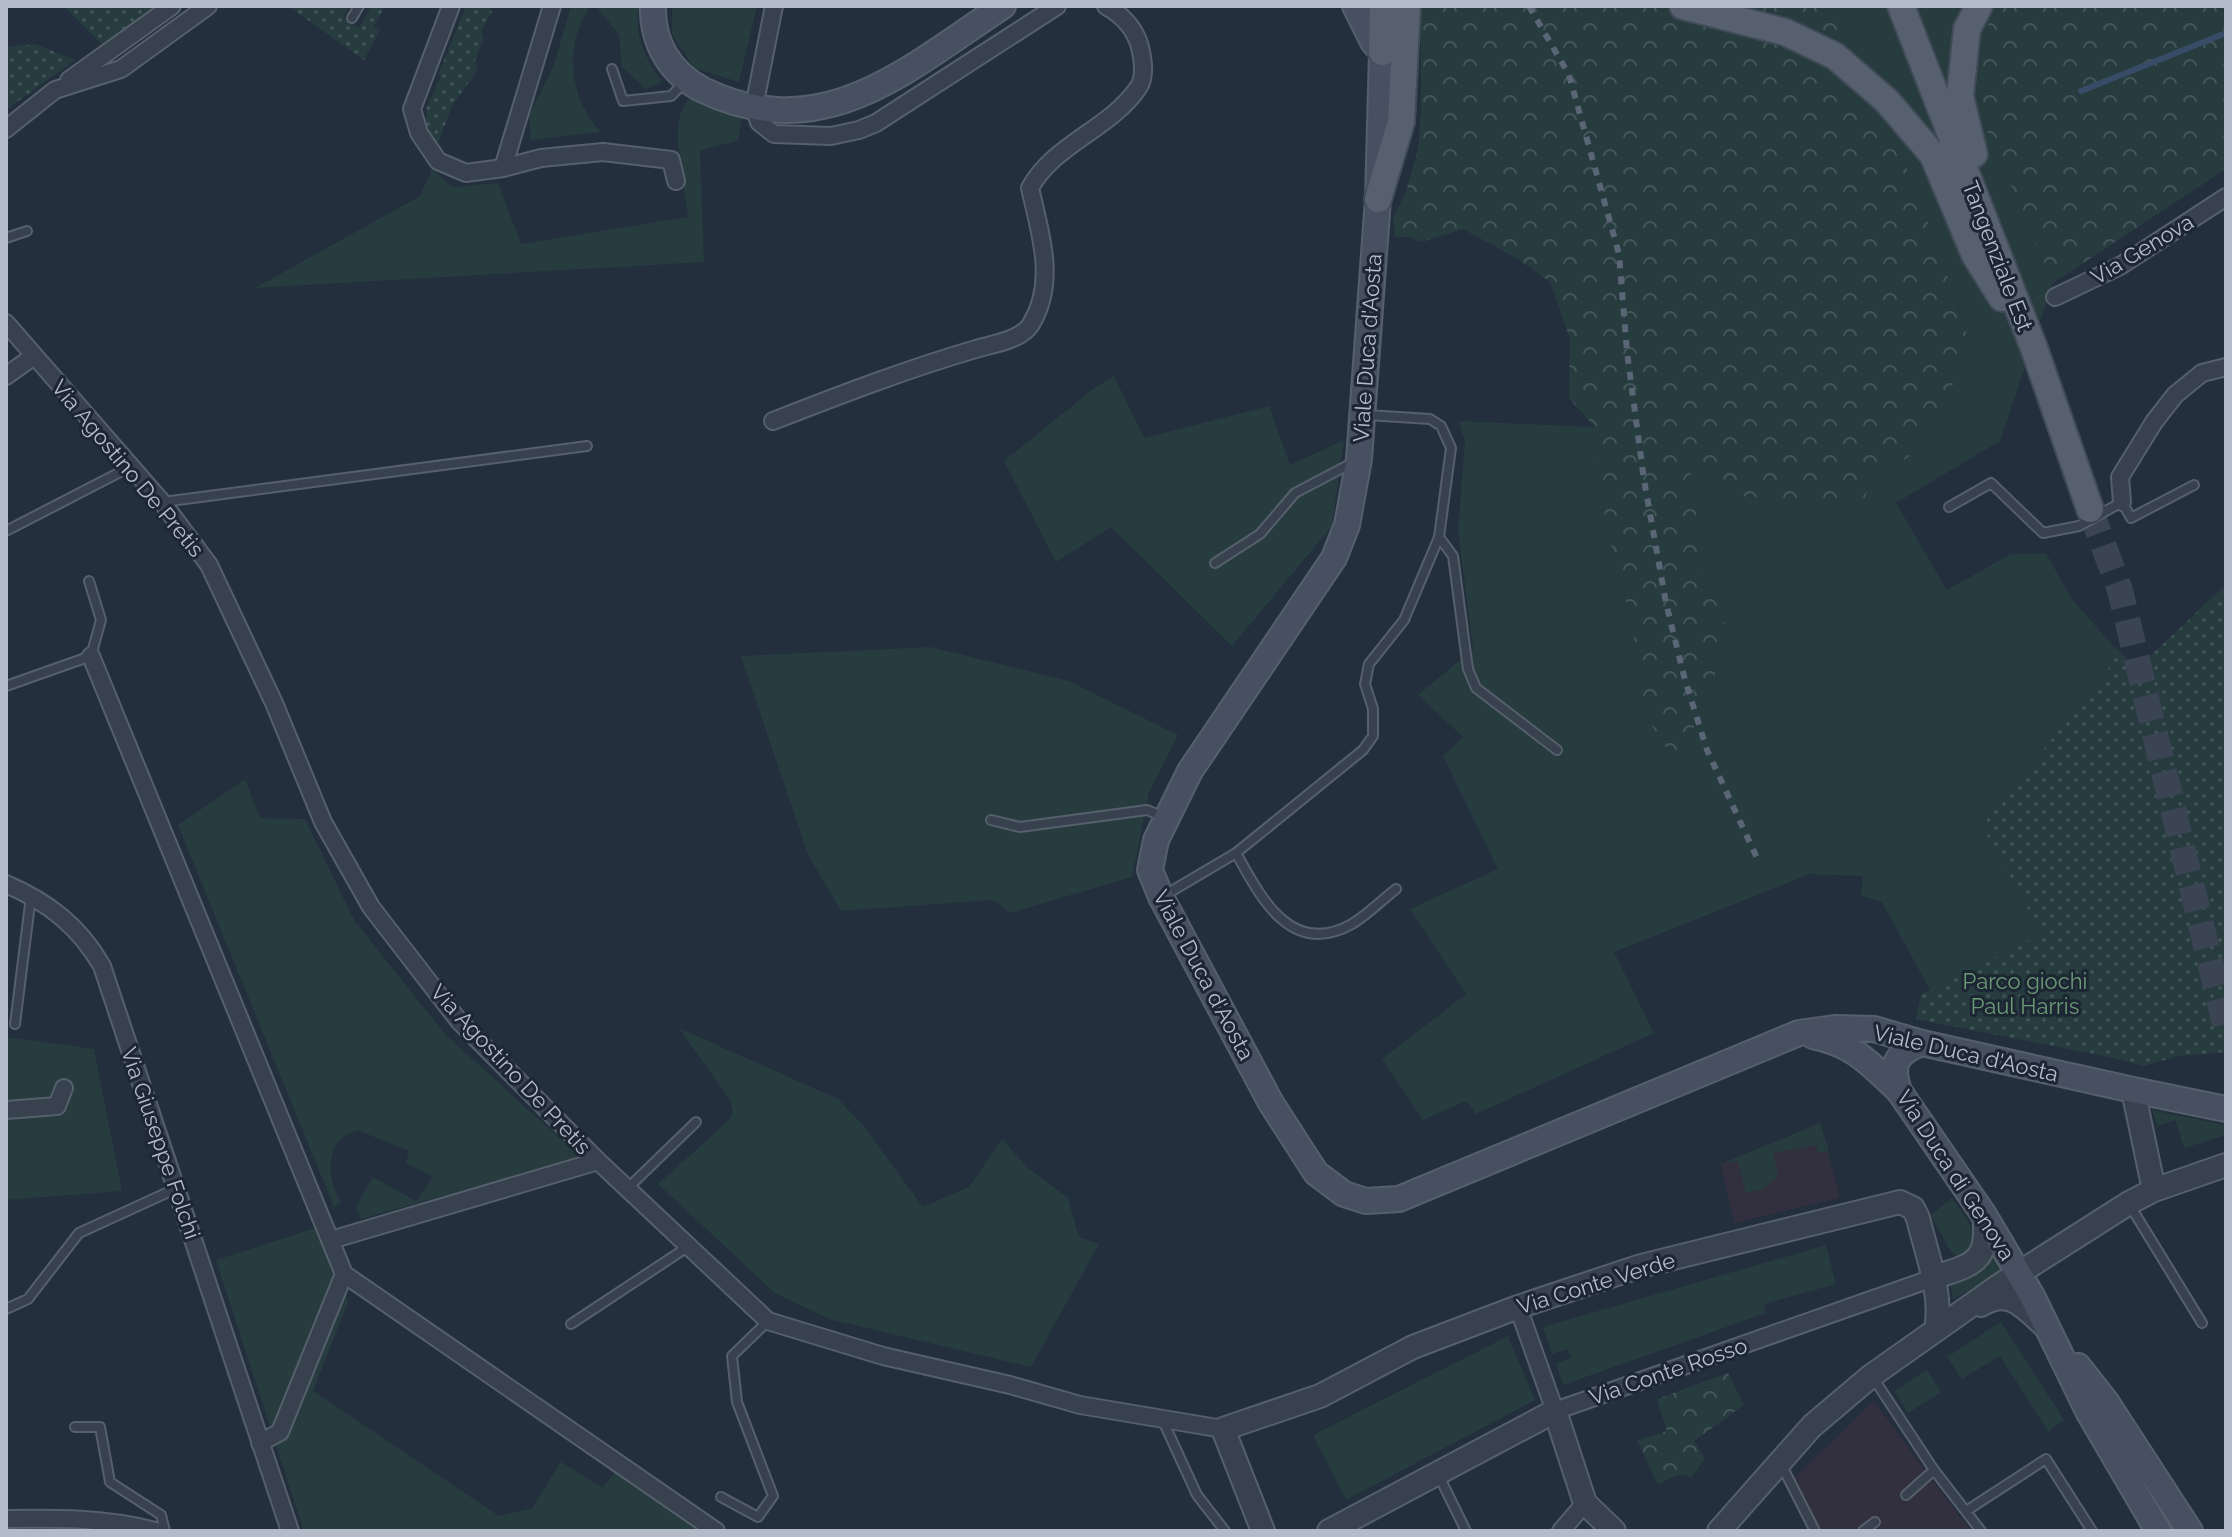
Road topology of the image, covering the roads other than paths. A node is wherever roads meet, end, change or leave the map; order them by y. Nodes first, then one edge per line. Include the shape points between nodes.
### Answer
1 (172, 6) edge
2 (208, 6) edge
3 (359, 6) edge
4 (451, 6) edge
5 (552, 6) edge
6 (653, 6) edge
7 (774, 6) edge
8 (1003, 6) edge
9 (1057, 6) edge
10 (1106, 6) edge
11 (1355, 6) edge
12 (1383, 6) edge
13 (1407, 6) edge
14 (1683, 6) edge
15 (1901, 6) edge
16 (1979, 6) edge
17 (352, 18) dead end
18 (1382, 52) junction
19 (612, 69) dead end
20 (686, 81) junction
21 (55, 90) junction
22 (754, 107) junction
23 (6, 129) edge
24 (503, 168) junction
25 (676, 181) dead end
26 (2226, 197) edge
27 (1378, 199) junction
28 (27, 231) dead end
29 (6, 238) edge
30 (2055, 297) dead end
31 (6, 323) edge
32 (2034, 348) junction
33 (34, 356) junction
34 (2226, 367) edge
35 (6, 376) edge
36 (1361, 415) junction
37 (773, 421) dead end
38 (587, 446) dead end
39 (1359, 459) junction
40 (131, 467) junction
41 (2194, 485) dead end
42 (162, 502) junction
43 (2122, 502) junction
44 (1949, 507) dead end
45 (2090, 509) tunnel mouth
46 (6, 531) edge
47 (1439, 537) junction
48 (1215, 563) dead end
49 (89, 581) dead end
50 (91, 656) junction
51 (6, 686) edge
52 (1557, 750) dead end
53 (1167, 818) junction
54 (991, 820) dead end
55 (1236, 853) junction
56 (6, 884) edge
57 (1396, 889) dead end
58 (31, 895) junction
59 (1161, 897) junction
60 (15, 1024) dead end
61 (1799, 1033) junction
62 (1922, 1043) junction
63 (64, 1088) dead end
64 (2133, 1090) junction
65 (1899, 1091) junction
66 (2226, 1109) edge
67 (6, 1110) edge
68 (696, 1122) dead end
69 (598, 1161) junction
70 (2226, 1165) edge
71 (629, 1187) junction
72 (176, 1188) junction
73 (2154, 1190) junction
74 (2129, 1203) junction
75 (1984, 1215) junction
76 (331, 1240) junction
77 (690, 1246) junction
78 (2019, 1273) junction
79 (344, 1274) junction
80 (1933, 1278) junction
81 (1518, 1307) junction
82 (1968, 1308) junction
83 (6, 1309) edge
84 (768, 1321) junction
85 (2202, 1323) dead end
86 (571, 1324) dead end
87 (1936, 1329) junction
88 (2052, 1332) junction
89 (1871, 1376) junction
90 (1555, 1411) junction
91 (1161, 1417) junction
92 (75, 1427) dead end
93 (1223, 1429) junction
94 (260, 1443) junction
95 (1780, 1462) junction
96 (1934, 1470) junction
97 (1438, 1473) junction
98 (1906, 1495) dead end
99 (721, 1497) dead end
100 (1585, 1503) junction
101 (1966, 1511) junction
102 (6, 1519) edge
103 (1875, 1522) dead end
104 (155, 1531) edge
105 (165, 1531) edge
106 (290, 1531) edge
107 (716, 1531) edge
108 (1225, 1531) edge
109 (1263, 1531) edge
110 (1329, 1531) edge
111 (1466, 1531) edge
112 (1561, 1531) edge
113 (1614, 1531) edge
114 (1719, 1531) edge
115 (1815, 1531) edge
116 (1863, 1531) edge
117 (1981, 1531) edge
118 (2092, 1531) edge
119 (2158, 1531) edge
120 (2190, 1531) edge

1 - 21 street
2 - 21 street via 121,69
3 - 17 lane
4 - 24 street via 412,109 419,133 438,161 466,173
5 - 24 street
6 - 20 main road via 658,45
7 - 22 street
8 - 22 main road via 879,87 805,111
9 - 22 street via 859,130 831,136 774,134 759,122
10 - 37 street via 1122,14 1138,40 1144,62 1140,86 1039,171 1030,188 1045,252 1043,294 1029,328
11 - 18 main road
12 - 18 main road
13 - 27 main road via 1401,122
14 - 32 main road via 1785,32 1835,56 1887,101 1933,155 1975,255
15 - 32 main road, Tangenziale Est
16 - 32 main road via 1967,29 1960,96 1969,141 2007,243
18 - 27 main road, Viale Duca d'Aosta
19 - 20 lane via 623,101 671,96
20 - 22 main road
21 - 23 street
24 - 25 street via 603,152 671,160
26 - 30 street, Via Genova via 2120,266
27 - 36 main road, Viale Duca d'Aosta
28 - 29 lane
31 - 33 street, Via Agostino De Pretis
32 - 45 main road, Tangenziale Est
33 - 35 street
33 - 40 street, Via Agostino De Pretis
34 - 43 street via 2202,373 2154,422 2120,477
36 - 39 main road, Viale Duca d'Aosta
36 - 47 lane via 1430,419 1441,426 1451,448
38 - 42 lane
39 - 48 lane via 1295,493 1260,534
39 - 53 main road, Viale Duca d'Aosta via 1347,525 1334,558 1190,771
40 - 42 street, Via Agostino De Pretis
40 - 46 lane
41 - 43 lane via 2131,518
42 - 69 street, Via Agostino De Pretis via 209,565 323,822 371,907 459,1021
43 - 44 lane via 2079,526 2043,533 1991,483
47 - 52 lane via 1453,556 1468,669 1476,688
47 - 55 lane via 1404,620 1369,664 1365,684 1373,709 1373,736 1363,750
49 - 50 lane via 101,620
50 - 51 lane
50 - 76 street
53 - 54 lane via 1147,810 1020,827
53 - 59 main road, Viale Duca d'Aosta via 1150,870
55 - 57 lane via 1261,898 1289,927 1319,936 1352,924
55 - 59 lane
56 - 58 street, Via Giuseppe Folchi
58 - 60 lane
58 - 72 street, Via Giuseppe Folchi via 71,924 102,966
59 - 61 main road, Viale Duca d'Aosta via 1271,1103 1316,1173 1344,1194 1366,1201 1399,1199
61 - 62 main road, Viale Duca d'Aosta via 1874,1029
61 - 65 main road, Viale Duca d'Aosta via 1833,1040 1860,1054
62 - 64 main road, Viale Duca d'Aosta
62 - 65 main road, Via Duca di Genova via 1907,1048 1897,1060 1894,1076
63 - 67 street via 57,1106
64 - 66 main road, Viale Duca d'Aosta
64 - 73 street
65 - 75 main road, Via Duca di Genova
68 - 71 lane
69 - 71 street, Via Agostino De Pretis
69 - 76 street
70 - 73 street
71 - 77 street, Via Agostino De Pretis
72 - 83 lane via 79,1233 28,1299
72 - 94 street, Via Giuseppe Folchi
73 - 74 street
74 - 78 street
74 - 85 lane
75 - 78 main road, Via Duca di Genova
75 - 80 street, Via Conte Rosso via 1984,1247 1976,1261
76 - 79 street
77 - 84 street, Via Agostino De Pretis
77 - 86 lane
78 - 82 street
78 - 88 main road, Via Duca di Genova
79 - 94 street via 280,1432
79 - 107 street
80 - 81 street, Via Conte Verde via 1913,1208 1894,1203 1641,1266
80 - 87 street
80 - 90 street, Via Conte Rosso
81 - 90 street
81 - 93 street, Via Conte Verde via 1413,1347 1320,1396
82 - 87 street
82 - 88 street via 2005,1297
84 - 91 street, Via Agostino De Pretis via 1080,1405
84 - 99 lane via 732,1356 737,1402 773,1496 758,1517
87 - 89 street
88 - 119 main road via 2089,1413
88 - 120 main road via 2107,1403
89 - 95 street via 1812,1426
89 - 96 lane
90 - 97 street, Via Conte Rosso
90 - 100 street
91 - 93 street, Via Agostino De Pretis
91 - 108 lane via 1197,1495
92 - 105 lane via 100,1427 110,1482 161,1515
93 - 109 street
94 - 106 street, Via Giuseppe Folchi
95 - 114 street
95 - 115 lane
96 - 98 lane
96 - 101 lane
97 - 110 street, Via Conte Rosso
97 - 111 lane
100 - 112 street
100 - 113 street
101 - 117 lane
101 - 118 lane via 2046,1459
102 - 104 street via 64,1518
103 - 116 lane

